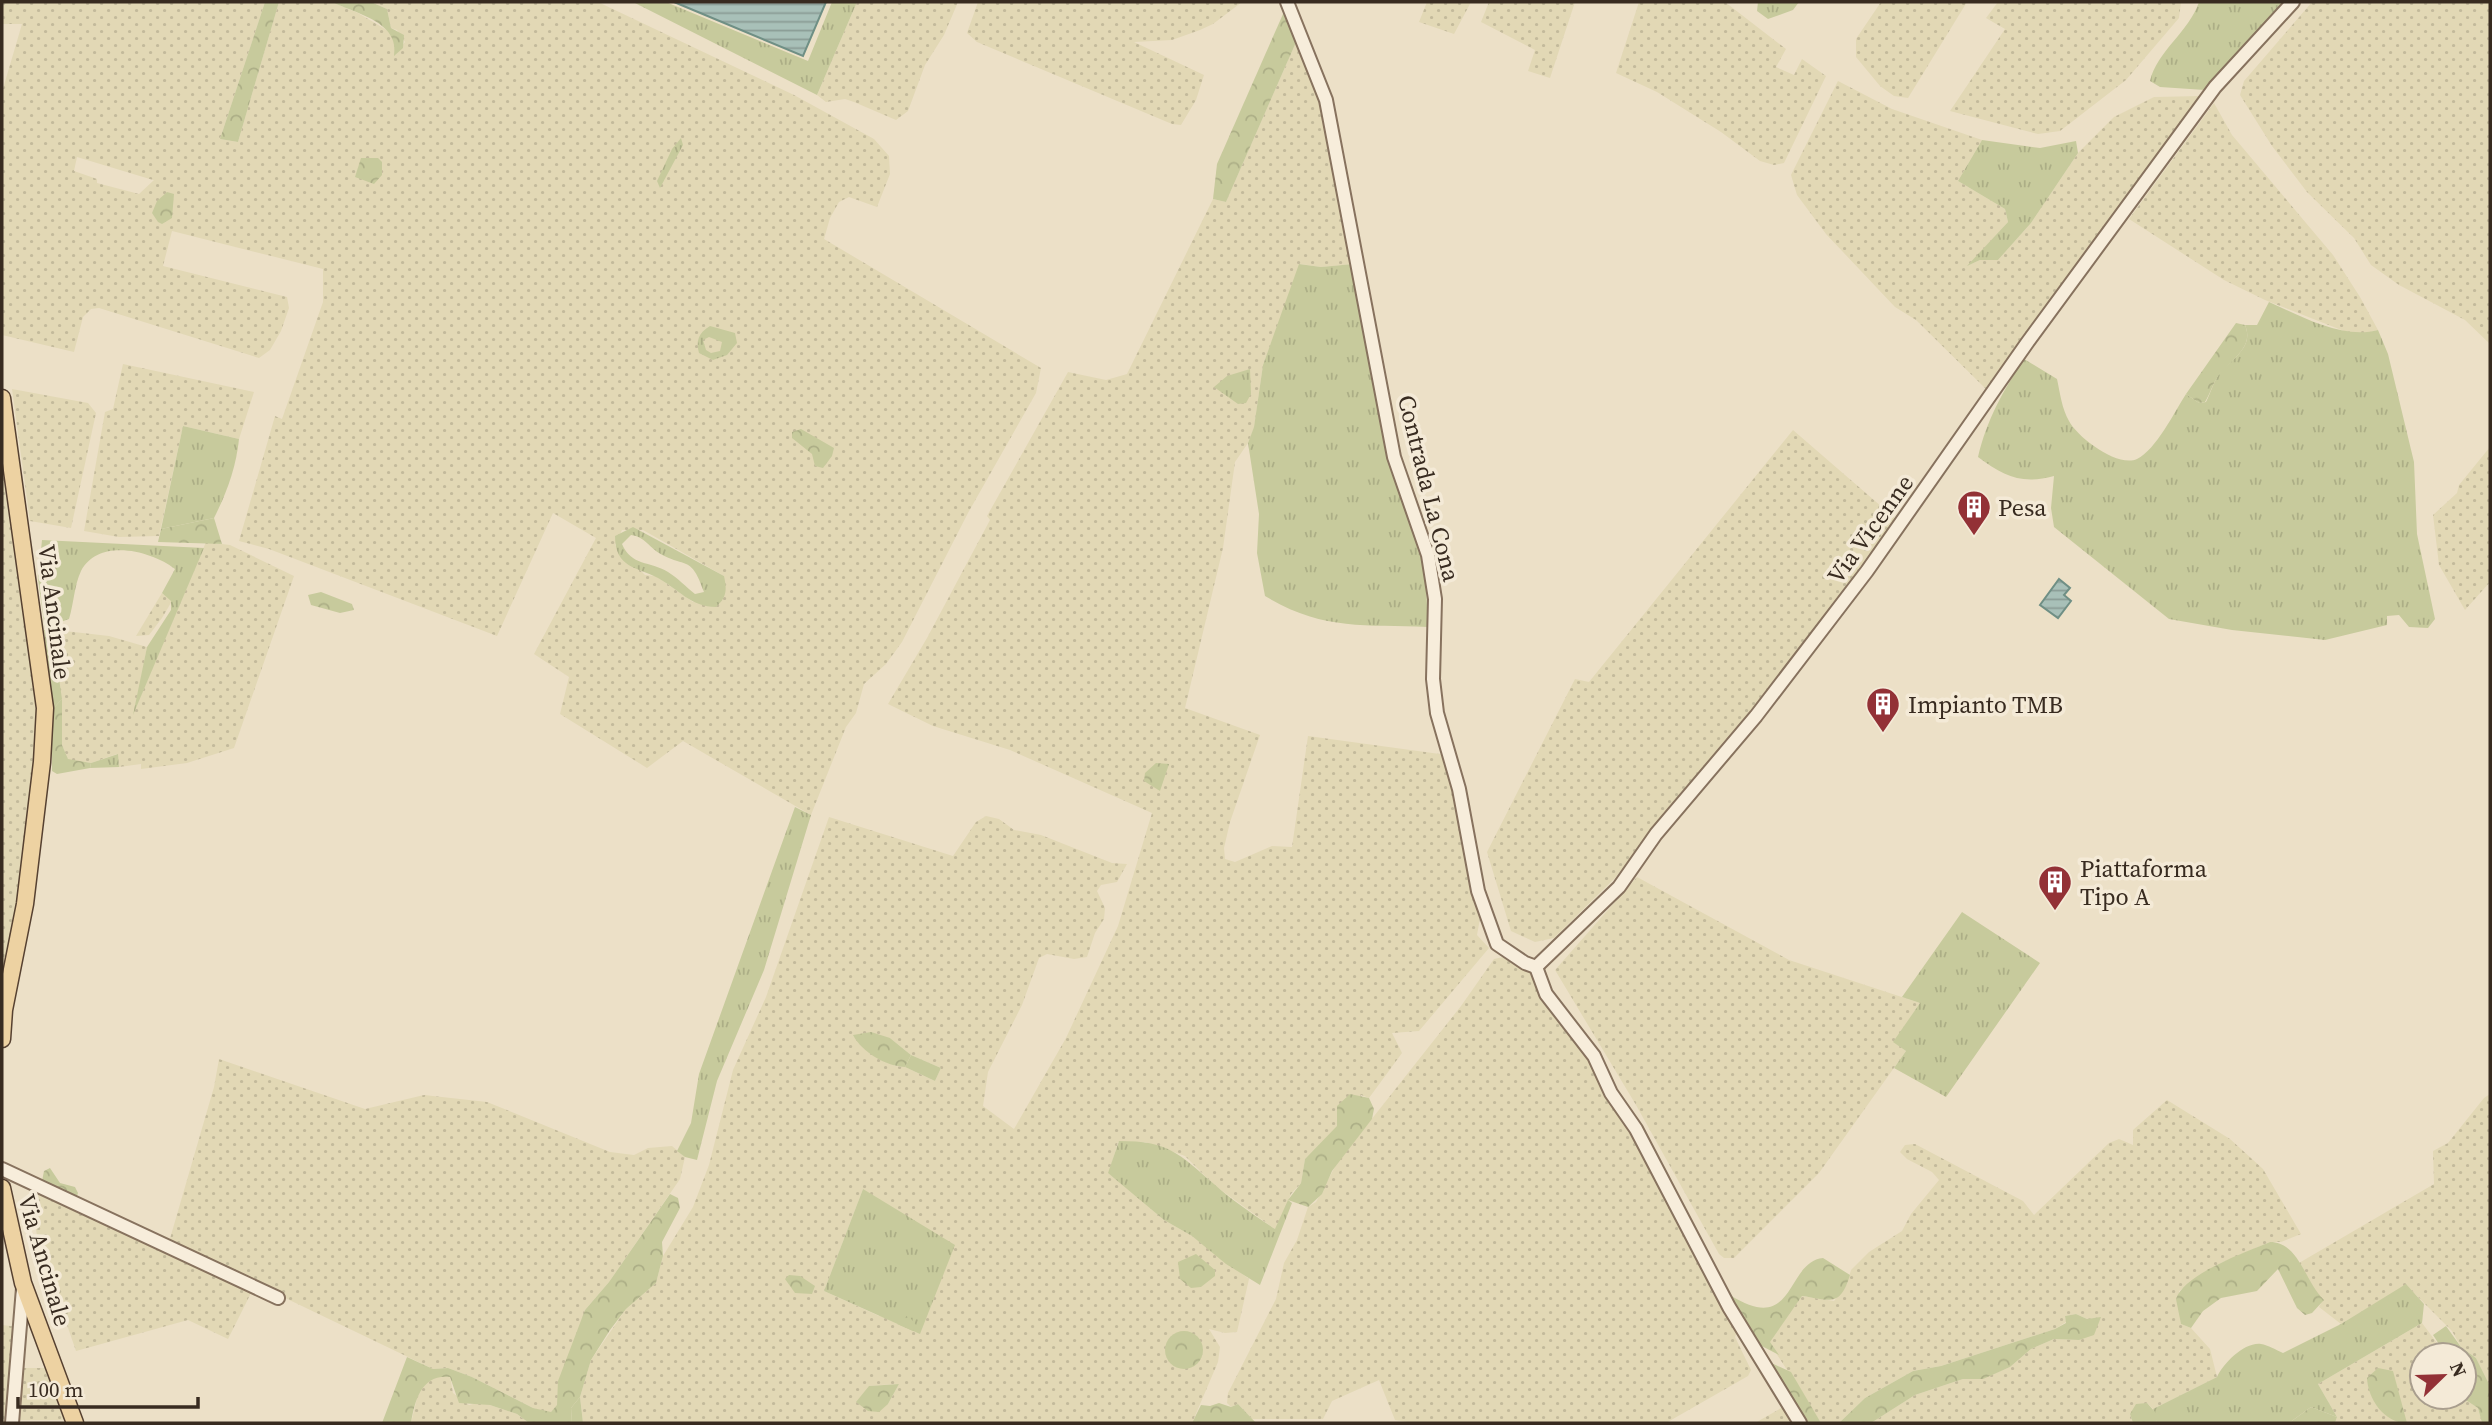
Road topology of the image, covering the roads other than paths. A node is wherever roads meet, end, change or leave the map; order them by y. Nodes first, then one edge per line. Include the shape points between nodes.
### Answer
1 (1287, 2) edge
2 (2293, 2) edge
3 (2, 398) edge
4 (1536, 967) junction
5 (2, 1039) edge
6 (2, 1168) edge
7 (2, 1188) edge
8 (23, 1283) junction
9 (278, 1298) dead end
10 (12, 1423) edge
11 (75, 1423) edge
12 (1800, 1423) edge

1 - 4 street, Contrada La Cona via 1326,100 1394,457 1428,555 1435,599 1437,713 1459,789 1478,891 1497,944
2 - 4 street, Via Vicenne via 2213,90 1867,571 1756,716 1656,834 1619,887
3 - 5 main road, Via Ancinale via 45,708 25,904
4 - 12 street via 1546,993 1594,1056 1729,1307
6 - 9 street
7 - 8 main road, Via Ancinale
8 - 10 street
8 - 11 main road, Via Ancinale

